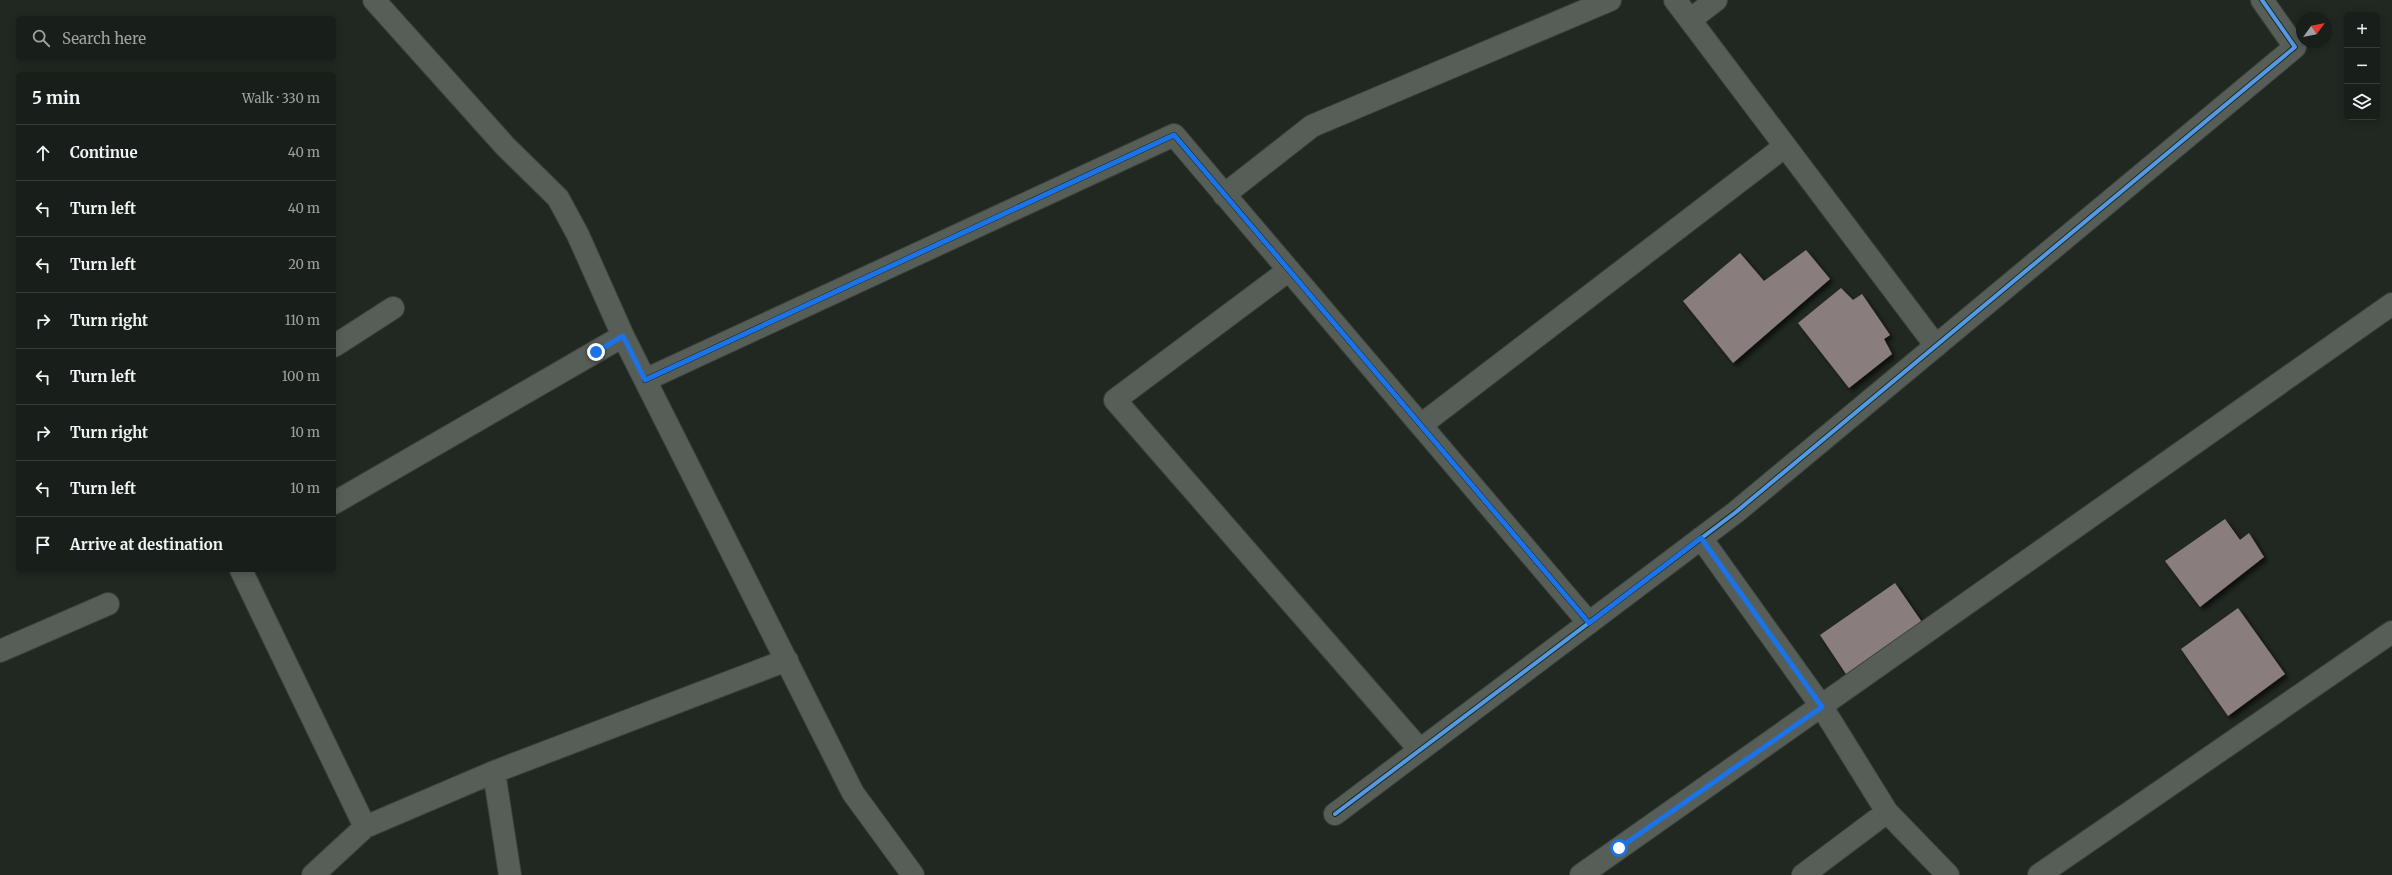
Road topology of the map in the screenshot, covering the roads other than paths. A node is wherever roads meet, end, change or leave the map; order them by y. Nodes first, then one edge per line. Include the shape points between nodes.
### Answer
1 (374, 0) edge
2 (1610, 0) edge
3 (1675, 0) edge
4 (1716, 0) edge
5 (2262, 0) edge
6 (1690, 20) junction
7 (1784, 147) junction
8 (1224, 195) junction
9 (1289, 270) junction
10 (2392, 304) edge
11 (393, 308) dead end
12 (623, 336) junction
13 (336, 345) edge
14 (1936, 346) junction
15 (645, 380) junction
16 (1421, 425) junction
17 (336, 502) edge
18 (1701, 538) junction
19 (242, 572) edge
20 (108, 604) dead end
21 (1589, 623) junction
22 (2392, 632) edge
23 (0, 651) edge
24 (786, 660) junction
25 (1822, 707) junction
26 (1420, 750) junction
27 (494, 772) junction
28 (1887, 812) junction
29 (1335, 814) dead end
30 (365, 827) junction
31 (313, 875) edge
32 (510, 875) edge
33 (913, 875) edge
34 (1581, 875) edge
35 (1803, 875) edge
36 (1948, 875) edge
37 (2039, 875) edge

1 - 12 street via 505,146 558,198 578,235
2 - 8 street via 1312,126
3 - 6 street
4 - 6 street
5 - 14 street via 2296,47
6 - 7 street
7 - 14 street
7 - 16 street
8 - 9 street
8 - 15 street via 1174,135
9 - 16 street
9 - 26 street via 1115,400
10 - 25 street
11 - 13 street
12 - 15 street
12 - 17 street
14 - 18 street via 1736,512
15 - 24 street
16 - 21 street
18 - 21 street
18 - 25 street
19 - 30 street
20 - 23 street
21 - 26 street
22 - 37 street
24 - 27 street
24 - 33 street via 853,793
25 - 28 street
25 - 34 street
26 - 29 street
27 - 30 street
27 - 32 street
28 - 35 street
28 - 36 street
30 - 31 street

